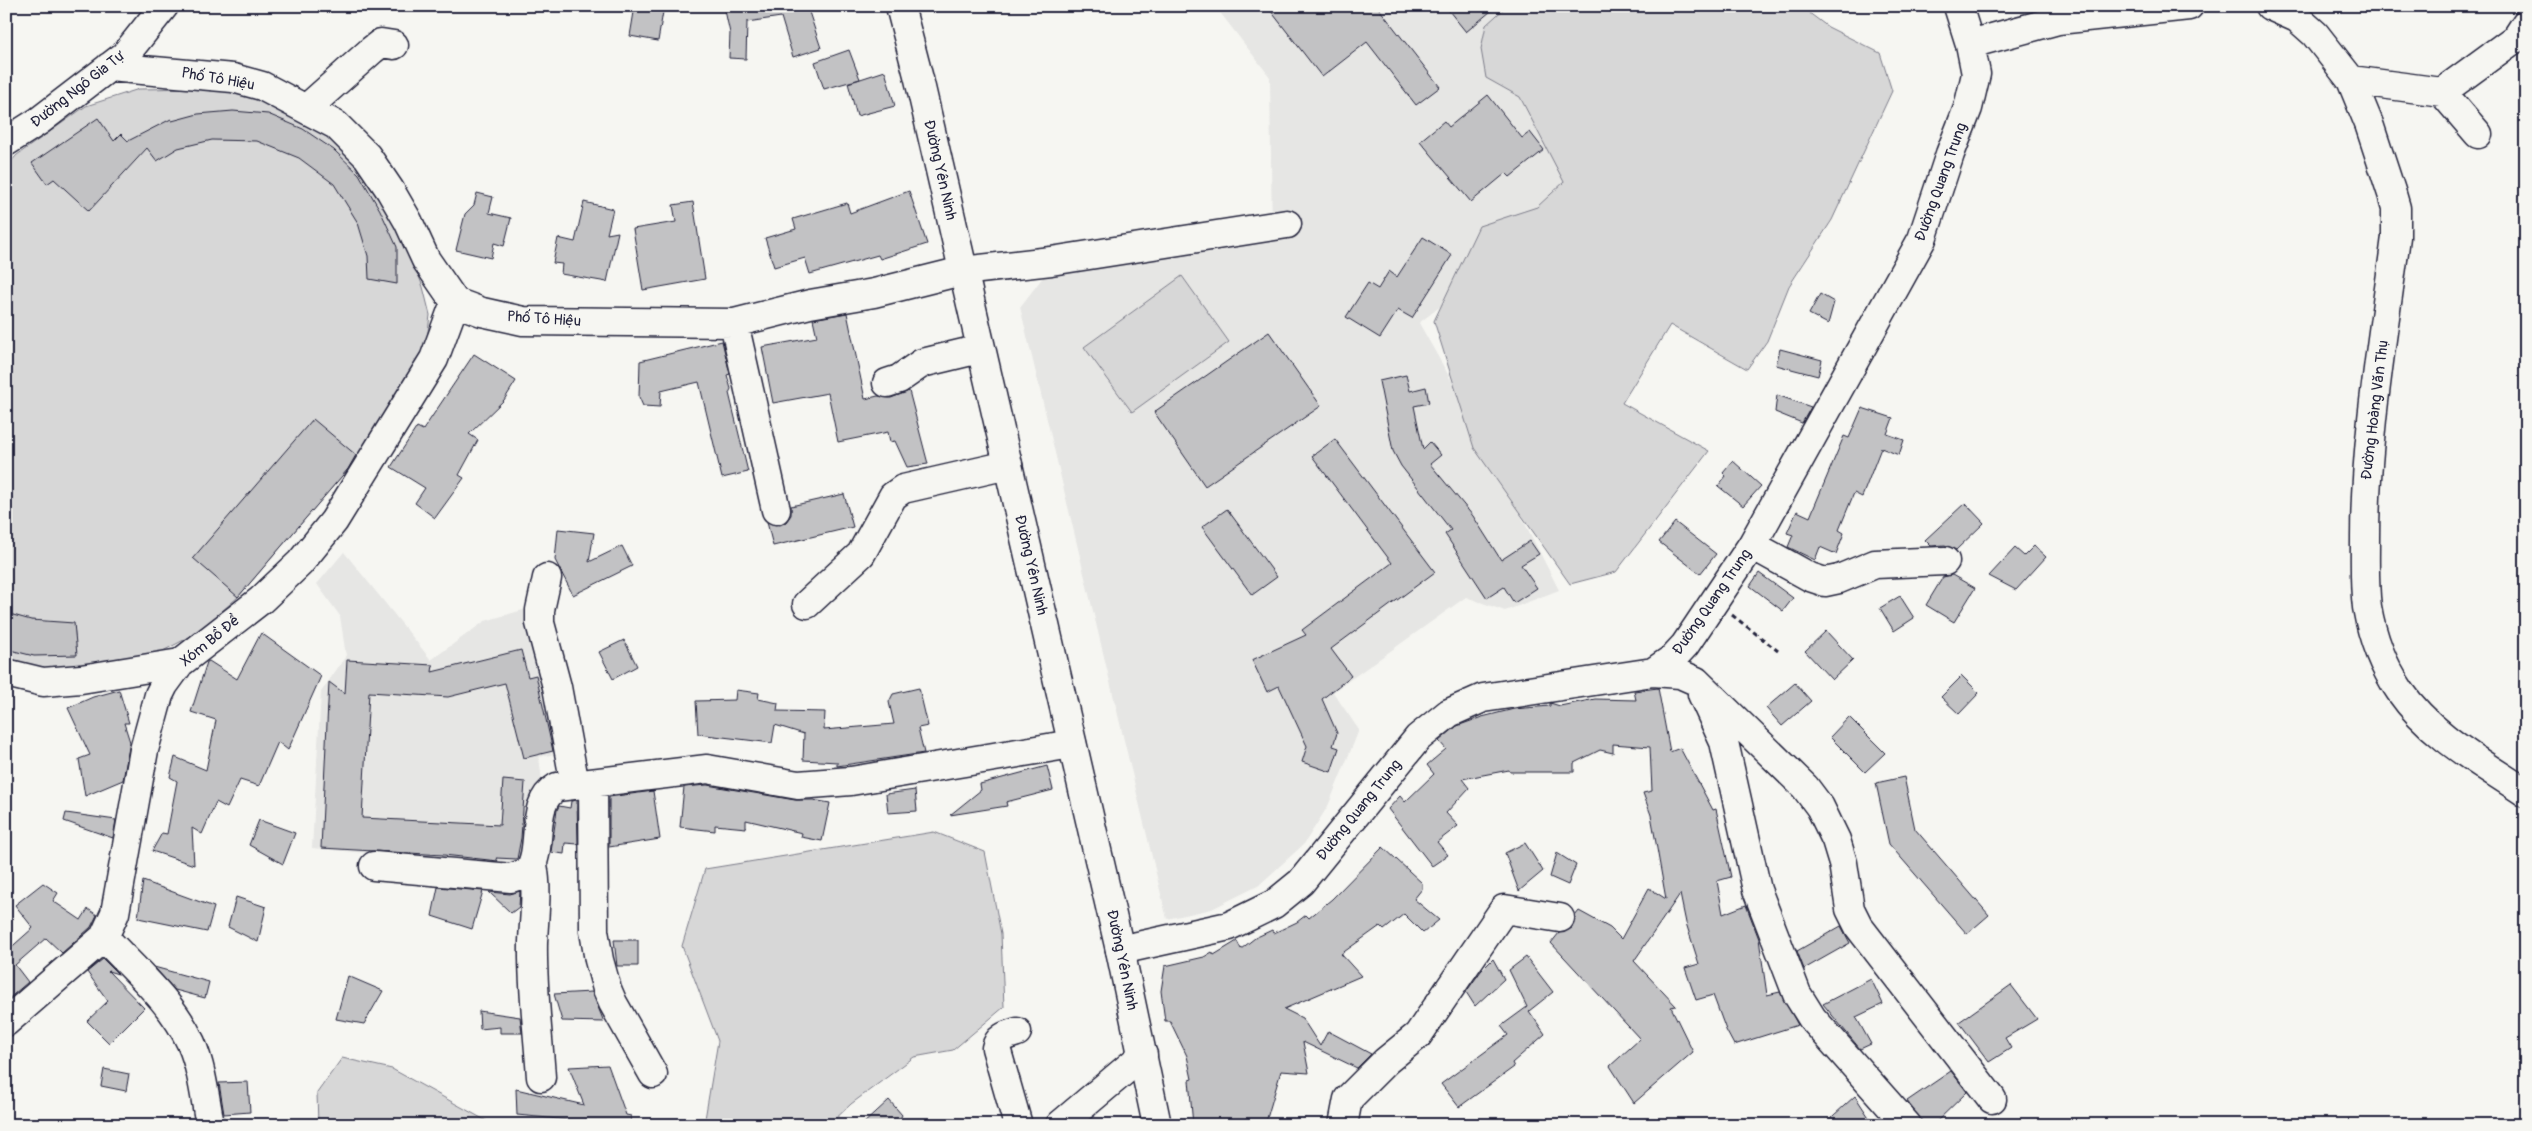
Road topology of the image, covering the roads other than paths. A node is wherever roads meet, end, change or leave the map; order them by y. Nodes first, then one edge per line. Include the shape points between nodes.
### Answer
1 (164, 6) edge
2 (900, 6) edge
3 (1958, 6) edge
4 (2189, 6) edge
5 (2270, 6) edge
6 (2526, 23) edge
7 (1970, 44) junction
8 (394, 45) dead end
9 (109, 67) junction
10 (2351, 80) junction
11 (2442, 92) junction
12 (307, 108) junction
13 (2478, 134) dead end
14 (6, 142) edge
15 (1287, 224) dead end
16 (962, 271) junction
17 (455, 302) junction
18 (734, 323) junction
19 (980, 349) junction
20 (887, 383) dead end
21 (1008, 465) junction
22 (776, 510) dead end
23 (1752, 545) junction
24 (1945, 560) dead end
25 (547, 578) dead end
26 (806, 604) dead end
27 (180, 663) junction
28 (1652, 672) junction
29 (6, 673) edge
30 (1696, 681) junction
31 (1072, 744) junction
32 (584, 784) junction
33 (2526, 793) edge
34 (533, 865) junction
35 (374, 866) dead end
36 (1560, 918) dead end
37 (104, 937) junction
38 (1120, 950) junction
39 (6, 1022) edge
40 (1017, 1032) dead end
41 (1142, 1055) junction
42 (653, 1074) dead end
43 (541, 1077) dead end
44 (1992, 1099) dead end
45 (210, 1125) edge
46 (1018, 1125) edge
47 (1060, 1125) edge
48 (1158, 1125) edge
49 (1344, 1125) edge
50 (1906, 1125) edge

1 - 9 street, Đường Ngô Gia Tự via 125,55
2 - 16 street, Đường Yên Ninh
3 - 7 street, Đường Quang Trung
4 - 7 street via 2058,20
5 - 10 street, Đường Hoàng Văn Thụ via 2297,18
6 - 11 street via 2509,43
7 - 23 street, Đường Quang Trung via 1976,74 1968,108 1922,239
8 - 12 street via 381,43
9 - 12 street, Phố Tô Hiệu via 233,78 262,86
9 - 14 street, Đường Ngô Gia Tự
10 - 11 street
10 - 33 street, Đường Hoàng Văn Thụ via 2396,208 2396,237 2365,499 2367,606 2373,632 2390,674 2415,709 2454,744
11 - 13 street
12 - 17 street, Phố Tô Hiệu via 336,125 367,156 408,222 426,260
15 - 16 street, Phố Tô Hiệu via 1051,261
16 - 18 street, Phố Tô Hiệu via 874,294 810,304
16 - 19 street, Đường Yên Ninh
17 - 18 street, Phố Tô Hiệu via 523,321
17 - 27 street, Xóm Bồ Đề via 434,359 334,521 300,563 262,600
18 - 22 street
19 - 20 street via 922,363
19 - 21 street, Đường Yên Ninh
21 - 26 street via 903,489 893,496 861,554
21 - 31 street, Đường Yên Ninh
23 - 24 street via 1825,582 1875,564
23 - 28 street, Đường Quang Trung via 1685,645 1672,659
25 - 32 street via 540,623
27 - 29 street via 43,682
27 - 37 street, Xóm Bồ Đề via 162,690 154,711 133,804 115,913
28 - 30 street via 1680,674
28 - 38 street, Đường Quang Trung via 1483,698 1448,713 1418,738 1301,882 1274,904 1229,926
30 - 44 street via 1805,787 1820,807 1836,840 1850,909 1859,927
30 - 50 street via 1724,742 1757,890 1796,994 1812,1018
31 - 32 street via 852,781 798,785 707,769
31 - 38 street, Đường Yên Ninh
32 - 34 street via 557,787 545,796
32 - 42 street via 594,931 599,960 607,989
34 - 35 street via 528,872 510,878
34 - 43 street via 537,890 533,974
36 - 49 street via 1504,908 1418,1035 1348,1099
37 - 39 street, Xóm Bồ Đề
37 - 45 street via 174,1012 192,1044
38 - 41 street, Đường Yên Ninh
40 - 46 street via 1003,1037 996,1048
41 - 47 street
41 - 48 street, Đường Yên Ninh

